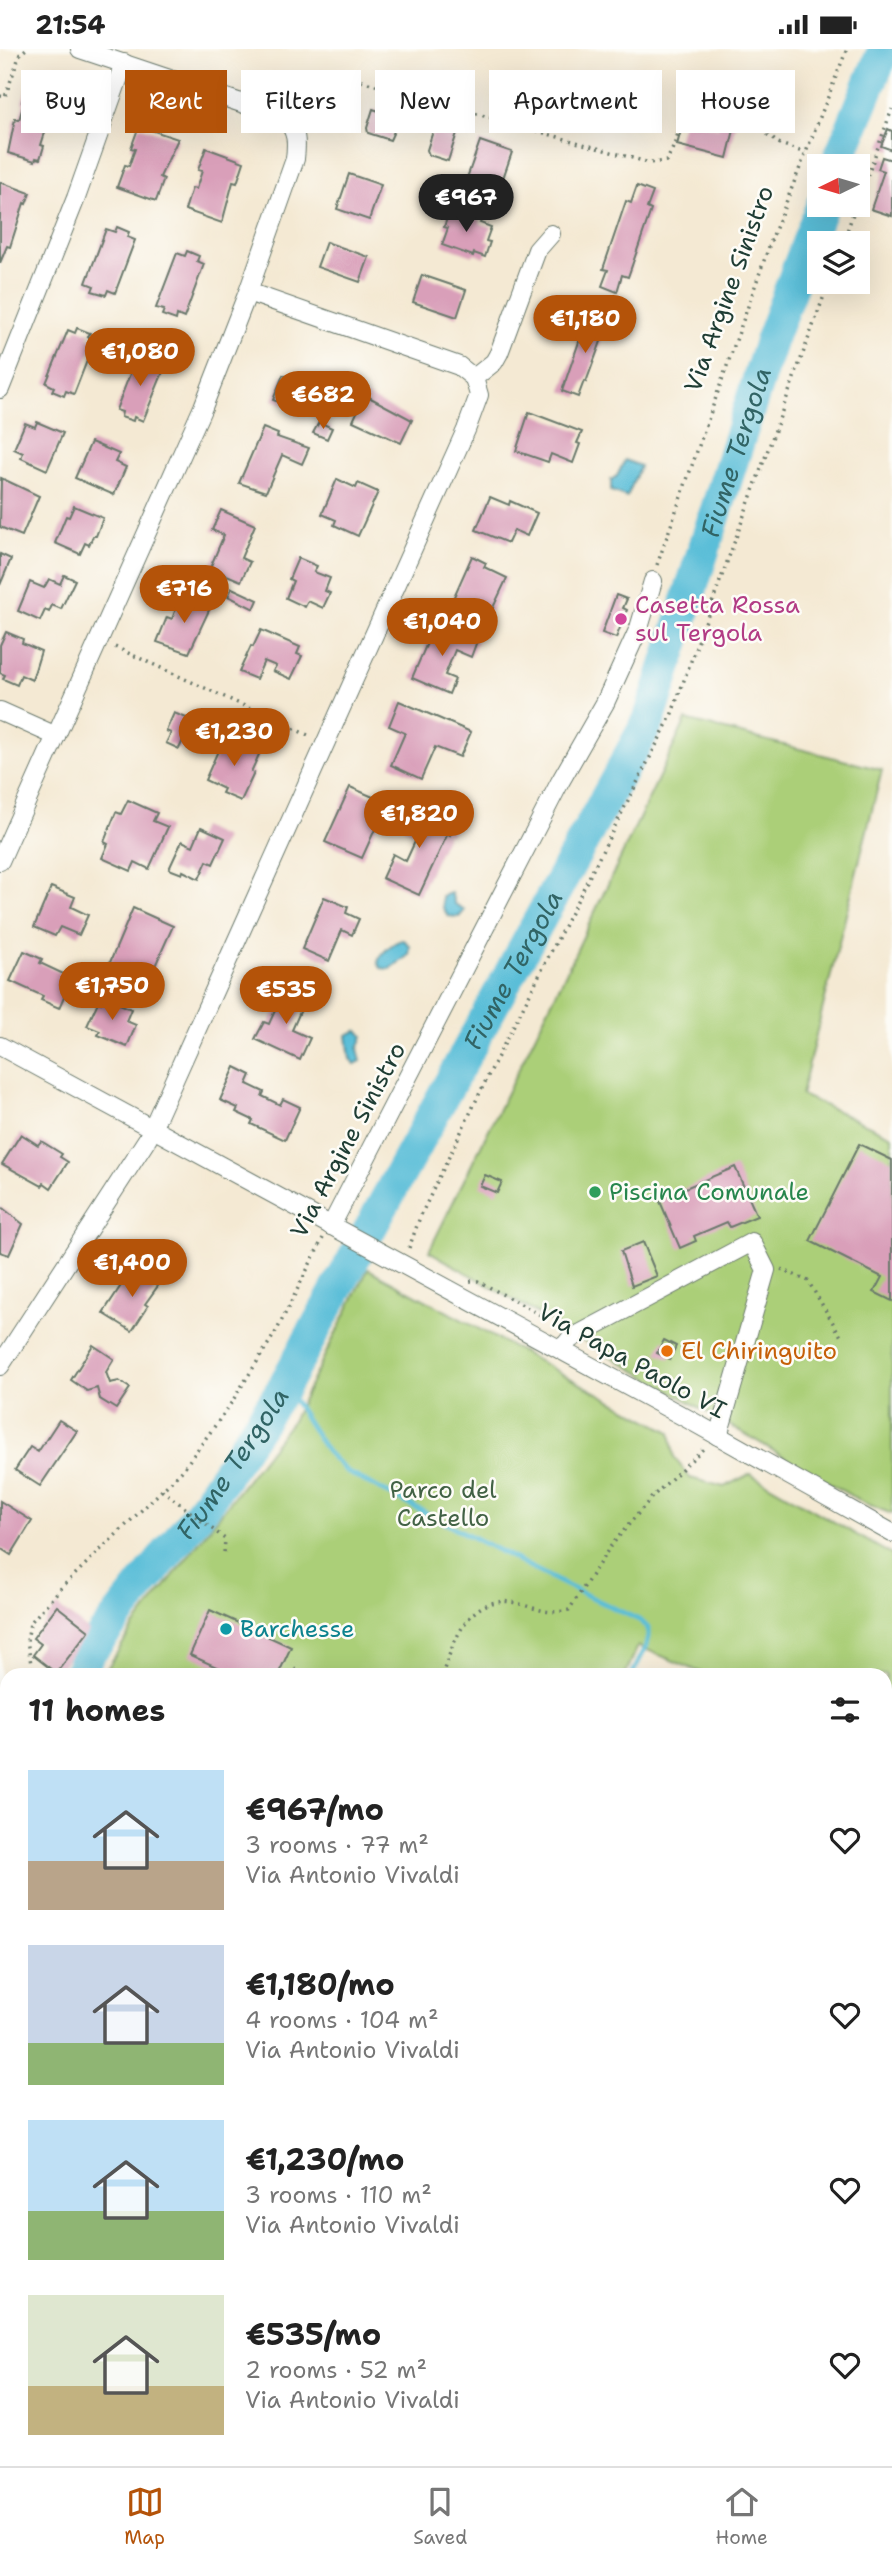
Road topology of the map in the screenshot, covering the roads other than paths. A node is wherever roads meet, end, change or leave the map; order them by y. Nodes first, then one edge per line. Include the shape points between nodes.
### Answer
1 (80, 49) edge
2 (124, 63) junction
3 (551, 234) dead end
4 (248, 292) junction
5 (474, 378) junction
6 (0, 389) edge
7 (653, 581) dead end
8 (0, 711) edge
9 (56, 736) junction
10 (0, 861) edge
11 (0, 1046) edge
12 (152, 1129) junction
13 (329, 1235) junction
14 (561, 1350) junction
15 (0, 1366) edge
16 (718, 1436) junction
17 (892, 1533) edge

1 - 2 street
2 - 4 street via 286,118 295,130 295,159
2 - 6 street
3 - 5 street via 537,250 499,353
4 - 5 street via 460,366
4 - 9 street via 203,407
5 - 12 street via 479,395 466,430
7 - 13 street, Via Argine Sinistro via 639,628 605,703
8 - 9 street
9 - 10 street
11 - 12 street, Via Papa Paolo VI
12 - 13 street, Via Papa Paolo VI
12 - 15 street
13 - 14 street, Via Papa Paolo VI via 390,1258
14 - 16 street, Via Papa Paolo VI
14 - 16 street via 570,1339 752,1242 766,1270
16 - 17 street, Via Papa Paolo VI

